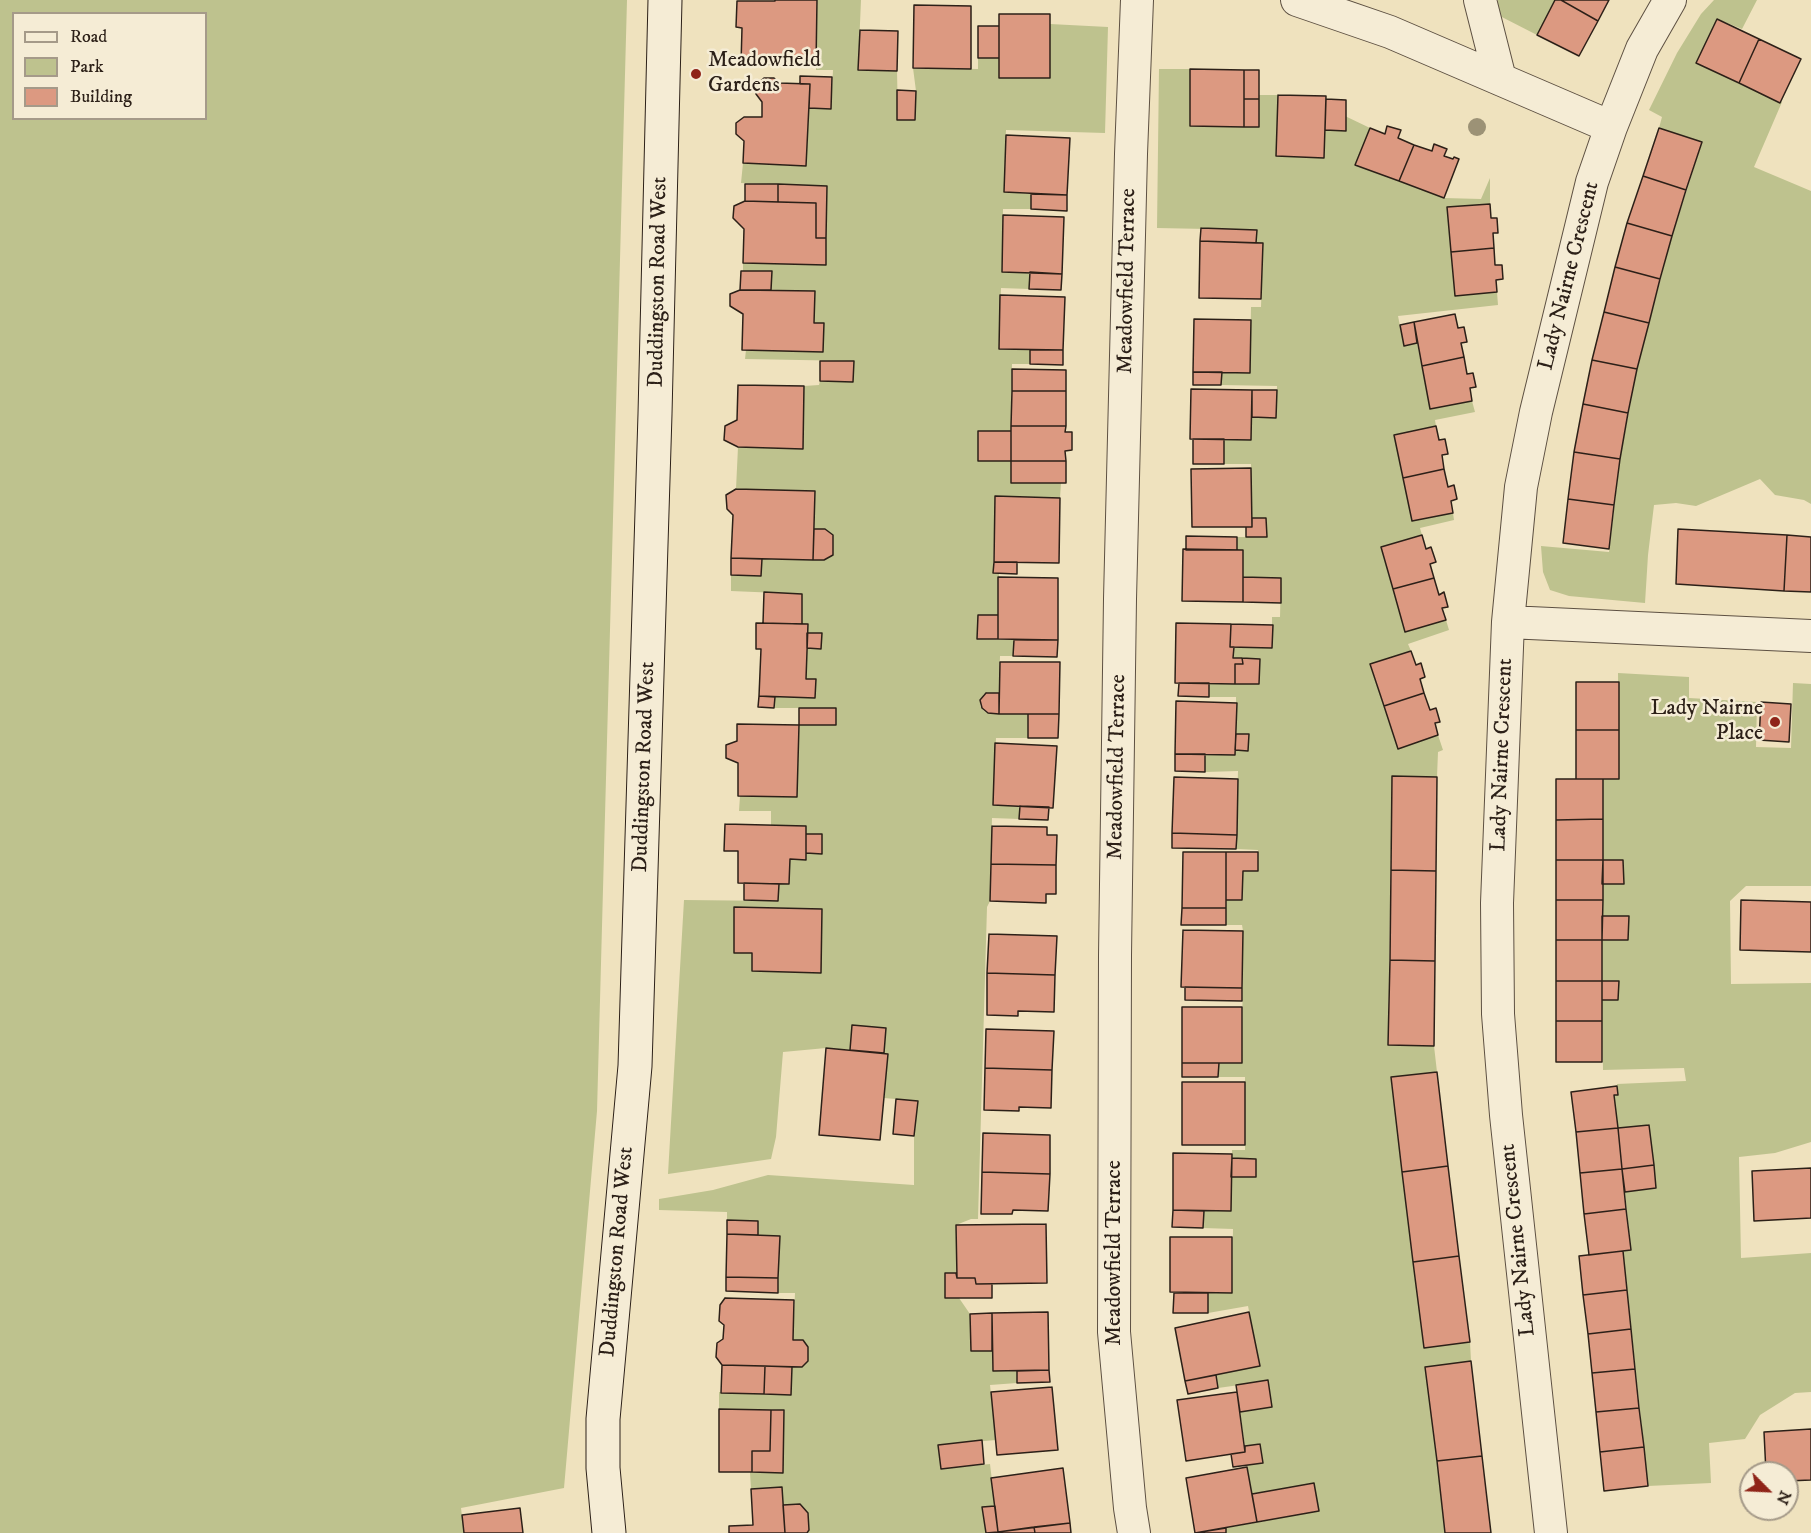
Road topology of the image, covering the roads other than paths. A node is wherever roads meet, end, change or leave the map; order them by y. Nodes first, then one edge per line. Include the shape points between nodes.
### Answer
1 (665, 0) edge
2 (1137, 0) edge
3 (1297, 0) edge
4 (1480, 0) edge
5 (1670, 0) edge
6 (1500, 79) junction
7 (1611, 127) junction
8 (1508, 622) junction
9 (1811, 636) edge
10 (609, 1533) edge
11 (1134, 1533) edge
12 (1551, 1533) edge

1 - 10 street, Duddingston Road West via 635,1066 603,1419
2 - 11 street, Meadowfield Terrace via 1120,598 1114,1296 1114,1332
3 - 6 street via 1390,32
4 - 6 street
5 - 7 street, Lady Nairne Crescent via 1642,49
6 - 7 street
7 - 8 street, Lady Nairne Crescent via 1592,182 1536,411 1521,487
8 - 9 street
8 - 12 street, Lady Nairne Crescent via 1497,903 1499,1049

